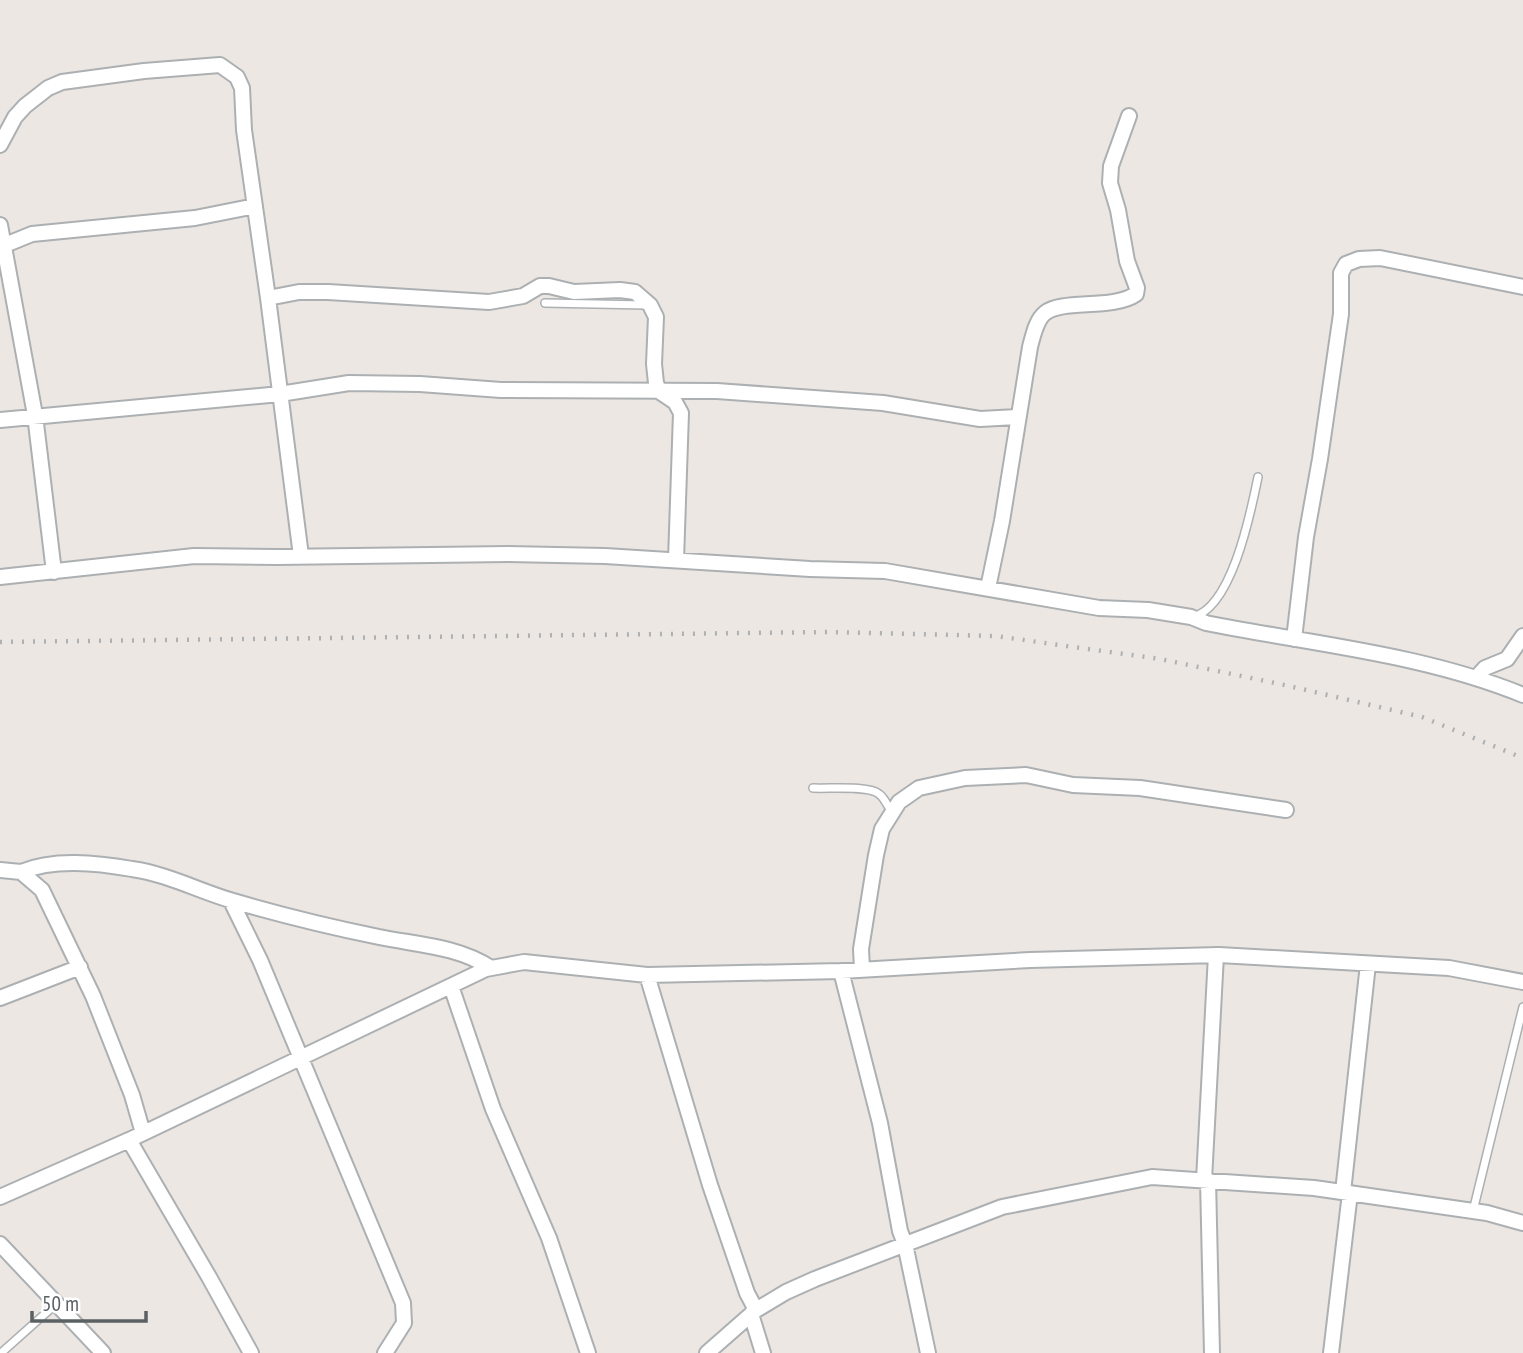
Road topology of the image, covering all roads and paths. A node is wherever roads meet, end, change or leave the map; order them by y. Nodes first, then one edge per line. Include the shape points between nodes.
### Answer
1 (1129, 116) dead end
2 (0, 145) edge
3 (255, 206) junction
4 (2, 233) edge
5 (1523, 287) edge
6 (268, 298) junction
7 (545, 303) dead end
8 (650, 305) junction
9 (660, 391) junction
10 (281, 394) junction
11 (35, 415) junction
12 (1017, 417) junction
13 (0, 420) edge
14 (1258, 477) dead end
15 (301, 556) junction
16 (676, 560) junction
17 (54, 572) junction
18 (0, 577) edge
19 (988, 588) junction
20 (1191, 617) junction
21 (1523, 636) edge
22 (1294, 639) junction
23 (1476, 678) junction
24 (1523, 695) edge
25 (813, 788) dead end
26 (1286, 810) dead end
27 (892, 812) junction
28 (0, 870) edge
29 (21, 872) junction
30 (231, 901) junction
31 (1216, 955) junction
32 (1368, 964) junction
33 (80, 967) junction
34 (491, 968) junction
35 (862, 969) junction
36 (841, 971) junction
37 (648, 975) junction
38 (1523, 982) edge
39 (452, 986) junction
40 (0, 998) edge
41 (1523, 1007) edge
42 (299, 1058) junction
43 (143, 1133) junction
44 (129, 1140) junction
45 (1206, 1180) junction
46 (1347, 1192) junction
47 (0, 1197) edge
48 (1473, 1211) junction
49 (1523, 1223) edge
50 (0, 1244) edge
51 (905, 1244) junction
52 (56, 1304) junction
53 (753, 1312) junction
54 (1, 1353) edge
55 (103, 1353) edge
56 (251, 1353) edge
57 (385, 1353) edge
58 (588, 1353) edge
59 (706, 1353) edge
60 (763, 1353) edge
61 (928, 1353) edge
62 (1212, 1353) edge
63 (1331, 1353) edge

1 - 12 street via 1111,166 1110,183 1136,294 1045,313 1030,347
2 - 3 street via 25,106 62,82 220,65 233,72 242,88
3 - 4 street via 195,218
3 - 6 street
4 - 11 street
5 - 22 street via 1380,258 1346,264 1341,273 1341,314
6 - 8 street via 328,292 489,302 549,286 574,292 635,292
6 - 10 street
7 - 8 lane
8 - 9 street via 656,317 654,373
9 - 10 street via 361,383
9 - 12 street via 883,403 980,419
9 - 16 street via 681,412
10 - 11 street
10 - 15 street
11 - 13 street
11 - 17 street
12 - 19 street
14 - 20 lane via 1238,553 1221,593 1208,609
15 - 16 street via 508,554
15 - 17 street via 194,556
16 - 19 street via 885,571
17 - 18 street
19 - 20 street via 1099,608
20 - 22 street
21 - 23 street via 1507,659 1485,668
22 - 23 street
23 - 24 street
25 - 27 lane via 874,790
26 - 27 street via 1140,788 1073,785 1026,775 928,785 910,792
27 - 35 street via 876,855
28 - 29 street
29 - 30 street via 49,864 134,869
29 - 33 street via 42,890
30 - 34 street via 456,951
30 - 42 street
31 - 32 street
31 - 35 street
31 - 45 street
32 - 38 street via 1449,968
32 - 46 street
33 - 40 street
33 - 43 street
34 - 37 street via 524,962
34 - 39 street
35 - 36 street
36 - 37 street
36 - 51 street
37 - 53 street
39 - 42 street
39 - 58 street
41 - 48 lane
42 - 43 street
42 - 57 street via 403,1303 404,1323
43 - 44 street
44 - 47 street
44 - 56 street
45 - 46 street
45 - 51 street via 1152,1177 1002,1207
45 - 62 street
46 - 48 street
46 - 63 street
48 - 49 street
50 - 52 street
51 - 53 street via 815,1279
51 - 61 street
52 - 54 lane
52 - 55 street
53 - 59 street
53 - 60 street

